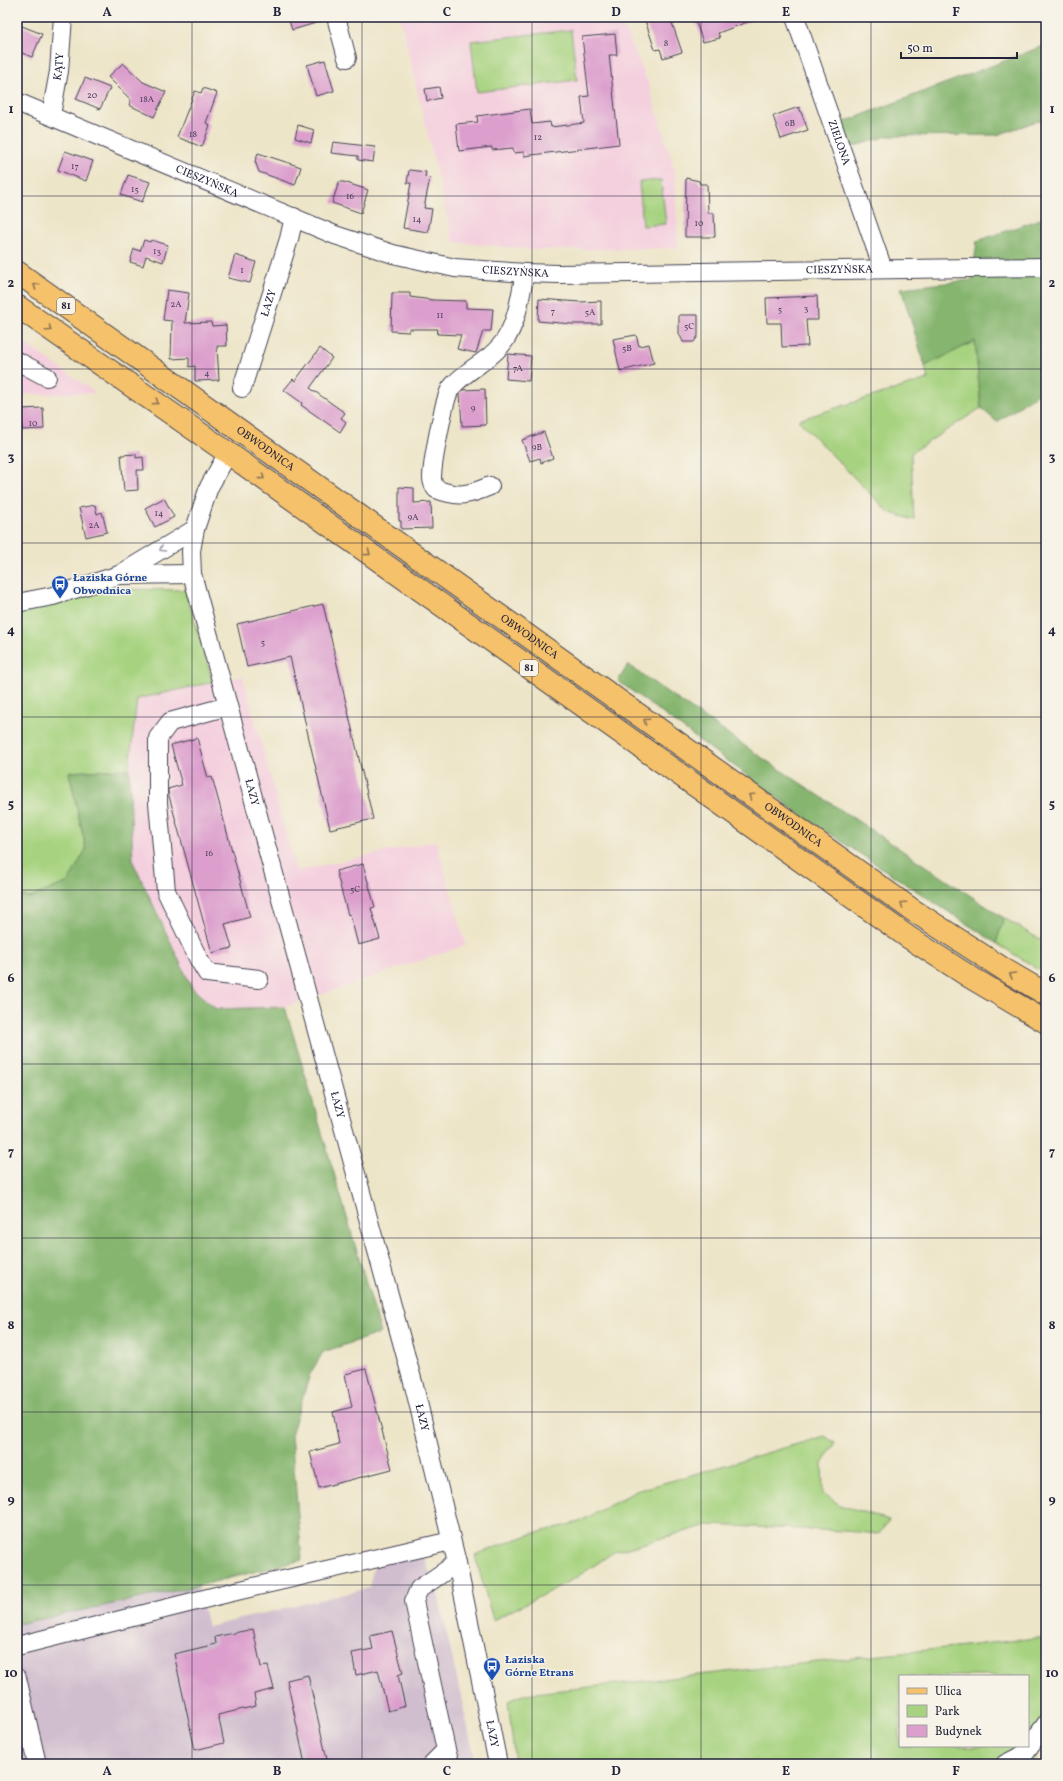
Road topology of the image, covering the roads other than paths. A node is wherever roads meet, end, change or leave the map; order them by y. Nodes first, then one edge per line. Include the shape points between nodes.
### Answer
1 (63, 17) edge
2 (336, 17) edge
3 (795, 17) edge
4 (347, 58) dead end
5 (17, 102) edge
6 (51, 116) junction
7 (294, 217) junction
8 (1046, 268) edge
9 (883, 269) junction
10 (17, 272) edge
11 (525, 274) junction
12 (17, 306) edge
13 (17, 361) edge
14 (47, 377) dead end
15 (242, 388) dead end
16 (228, 452) junction
17 (490, 486) dead end
18 (195, 529) junction
19 (192, 574) junction
20 (119, 575) junction
21 (17, 602) edge
22 (228, 706) junction
23 (259, 979) dead end
24 (1046, 994) edge
25 (1046, 1022) edge
26 (451, 1541) junction
27 (457, 1564) junction
28 (17, 1646) edge
29 (17, 1678) edge
30 (1046, 1724) edge
31 (1029, 1747) edge
32 (1029, 1747) edge
33 (448, 1757) edge
34 (37, 1764) edge
35 (432, 1764) edge
36 (498, 1764) edge
37 (1005, 1764) edge

1 - 6 street, KĄTY via 59,71
2 - 4 street
3 - 9 street, ZIELONA
5 - 6 street, CIESZYŃSKA
6 - 7 street, CIESZYŃSKA
7 - 11 street, CIESZYŃSKA via 335,235 393,254 455,268
7 - 15 street, ŁAZY
8 - 9 street, CIESZYŃSKA
9 - 11 street, CIESZYŃSKA
24 -> 10 main road, OBWODNICA / 81 via 911,909
11 - 17 street via 518,314 505,340 486,360 449,390 438,441 432,479 436,490 449,495 470,494
12 -> 16 main road, 81
13 - 14 street
16 - 18 street, ŁAZY via 208,487
16 -> 25 main road, 81 via 890,925
18 - 19 street, ŁAZY via 191,551
18 -> 20 street
19 - 20 street
19 - 22 street, ŁAZY
20 - 21 street via 52,596
22 - 23 street via 170,722 158,738 158,803 166,891 207,973
22 - 26 street, ŁAZY via 414,1386
26 - 27 street, ŁAZY
26 - 28 street
27 - 33 street via 419,1589 414,1601
27 - 36 street, ŁAZY
29 - 34 street
30 - 32 street
31 - 37 street via 1023,1755
33 - 35 street

